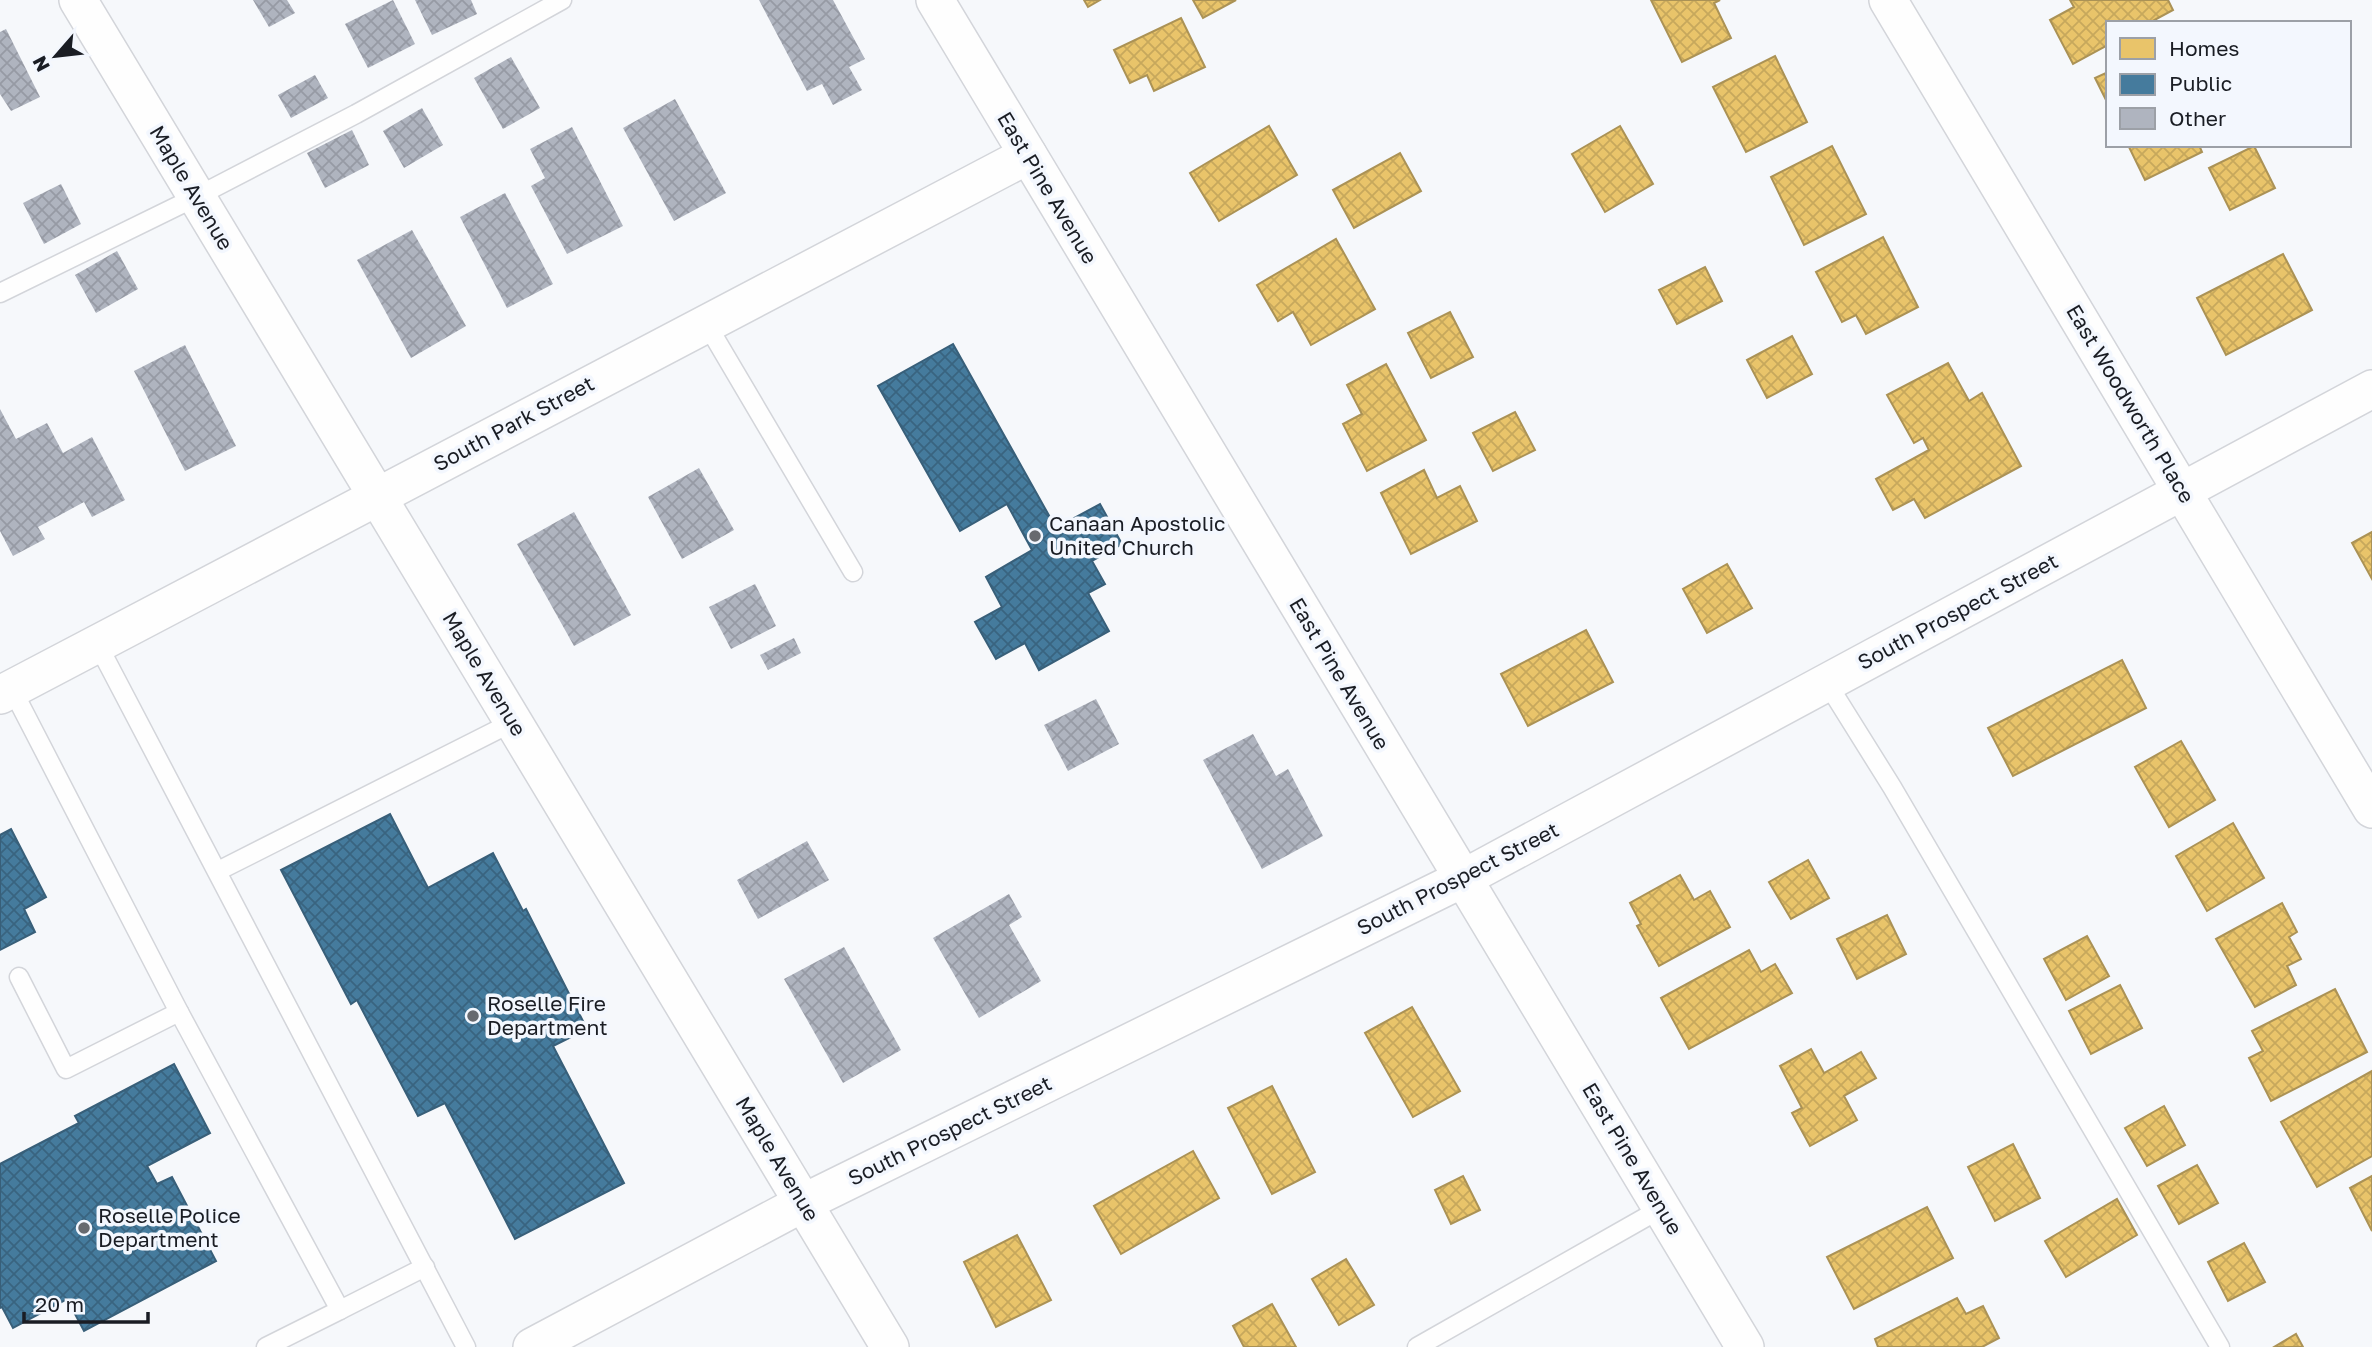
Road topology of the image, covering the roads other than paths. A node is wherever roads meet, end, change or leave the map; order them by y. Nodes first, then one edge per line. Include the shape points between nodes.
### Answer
1 (78, 0) edge
2 (562, 0) edge
3 (934, 0) edge
4 (1888, 0) edge
5 (1028, 155) junction
6 (196, 197) junction
7 (0, 293) edge
8 (706, 324) junction
9 (2372, 389) edge
10 (2182, 492) junction
11 (376, 496) junction
12 (853, 572) dead end
13 (97, 643) junction
14 (1827, 683) junction
15 (6, 692) edge
16 (513, 722) junction
17 (2372, 809) edge
18 (218, 871) junction
19 (1462, 879) junction
20 (19, 977) dead end
21 (179, 1012) junction
22 (803, 1203) junction
23 (1662, 1208) junction
24 (425, 1267) junction
25 (340, 1310) junction
26 (266, 1347) edge
27 (466, 1347) edge
28 (532, 1347) edge
29 (890, 1347) edge
30 (1417, 1347) edge
31 (1745, 1347) edge
32 (2220, 1347) edge

1 - 6 street, Maple Avenue
2 - 6 lane
3 - 5 street, East Pine Avenue
4 - 10 street, East Woodworth Place
5 - 8 street, South Park Street
5 - 19 street, East Pine Avenue
6 - 7 lane
6 - 11 street, Maple Avenue
8 - 11 street, South Park Street
8 - 12 lane
9 - 10 street, South Prospect Street
10 - 14 street, South Prospect Street
10 - 17 street, East Woodworth Place
11 - 13 street, South Park Street
11 - 16 street, Maple Avenue
13 - 15 street, South Park Street
13 - 18 lane
14 - 19 street, South Prospect Street
14 - 32 lane
15 - 21 lane
16 - 18 lane
16 - 22 street, Maple Avenue
18 - 24 lane
19 - 22 street, South Prospect Street
19 - 23 street, East Pine Avenue
20 - 21 lane via 66,1069
21 - 25 lane
22 - 28 street, South Prospect Street
22 - 29 street, Maple Avenue
23 - 30 lane
23 - 31 street, East Pine Avenue
24 - 25 lane
24 - 27 lane
25 - 26 lane

